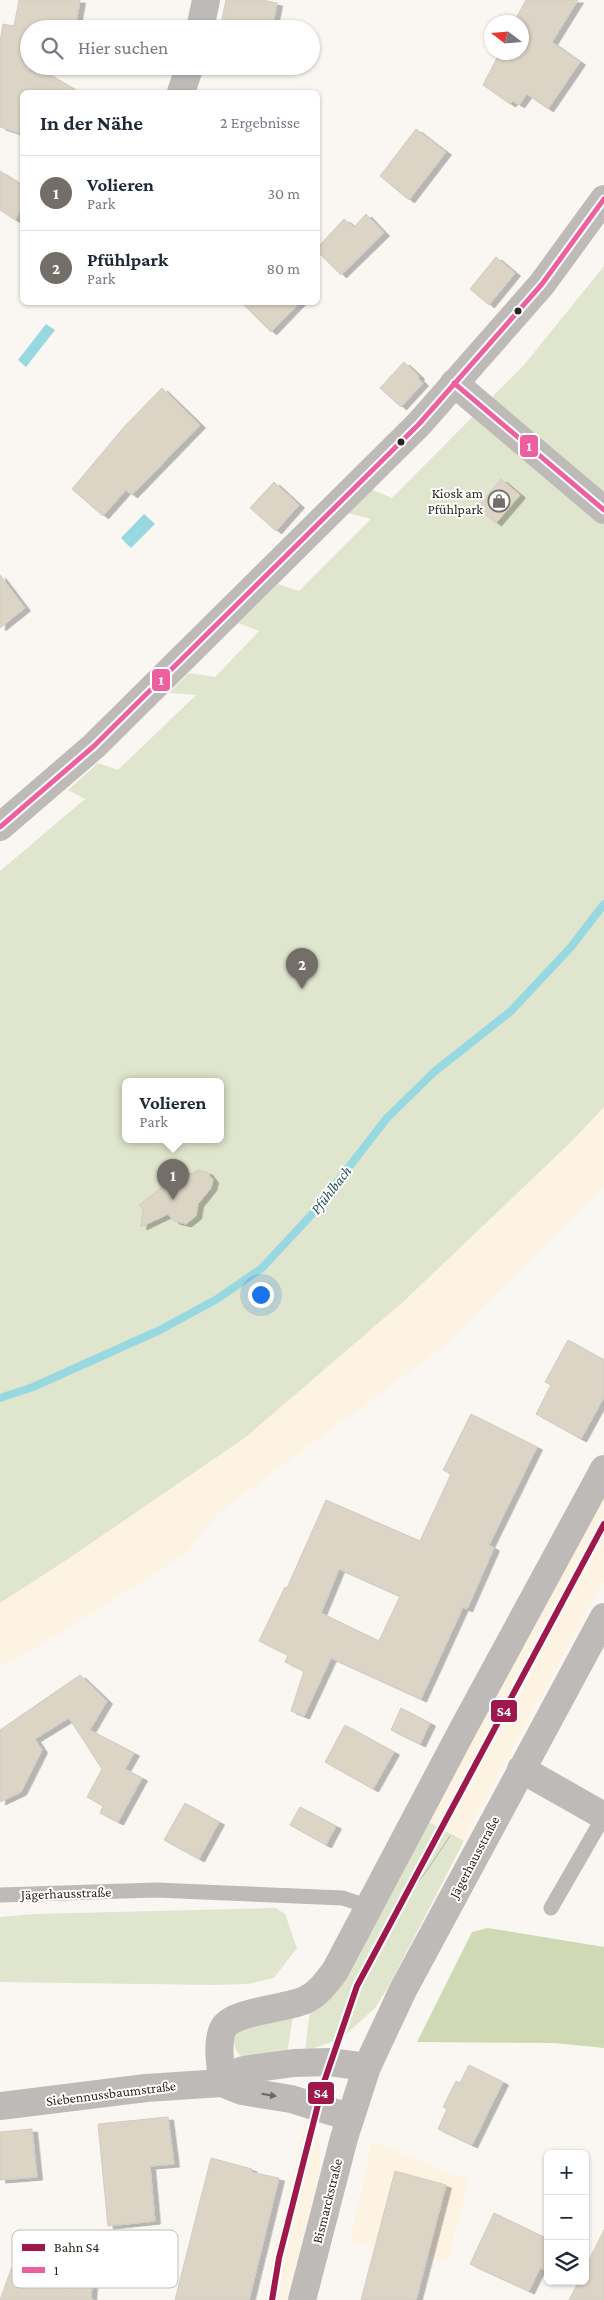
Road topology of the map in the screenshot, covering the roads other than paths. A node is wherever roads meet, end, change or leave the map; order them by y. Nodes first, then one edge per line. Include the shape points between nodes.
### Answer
1 (206, 0) edge
2 (202, 20) edge
3 (187, 75) edge
4 (182, 90) edge
5 (604, 199) edge
6 (454, 384) junction
7 (604, 510) edge
8 (0, 827) edge
9 (604, 1469) edge
10 (604, 1617) edge
11 (521, 1769) junction
12 (604, 1816) edge
13 (0, 1895) edge
14 (370, 1907) junction
15 (551, 1908) dead end
16 (367, 2067) junction
17 (222, 2083) junction
18 (0, 2106) edge
19 (352, 2110) junction
20 (302, 2300) edge

1 - 2 street
3 - 4 street
5 - 6 street via 542,284
6 - 7 street
6 - 8 street via 418,424 94,746
9 - 14 street
10 - 11 street, Jägerhausstraße
11 - 12 street
11 - 16 street, Jägerhausstraße via 403,1990
12 - 15 lane
13 - 14 lane, Jägerhausstraße via 156,1890 343,1898
14 - 17 street via 335,1971 313,1996 227,2023 221,2034
16 - 17 street, Siebennussbaumstraße via 329,2062 294,2063 243,2070
16 - 19 street, Jägerhausstraße
17 - 18 street, Siebennussbaumstraße via 146,2088
17 -> 19 street, Siebennussbaumstraße via 242,2091
19 - 20 street, Bismarckstraße

